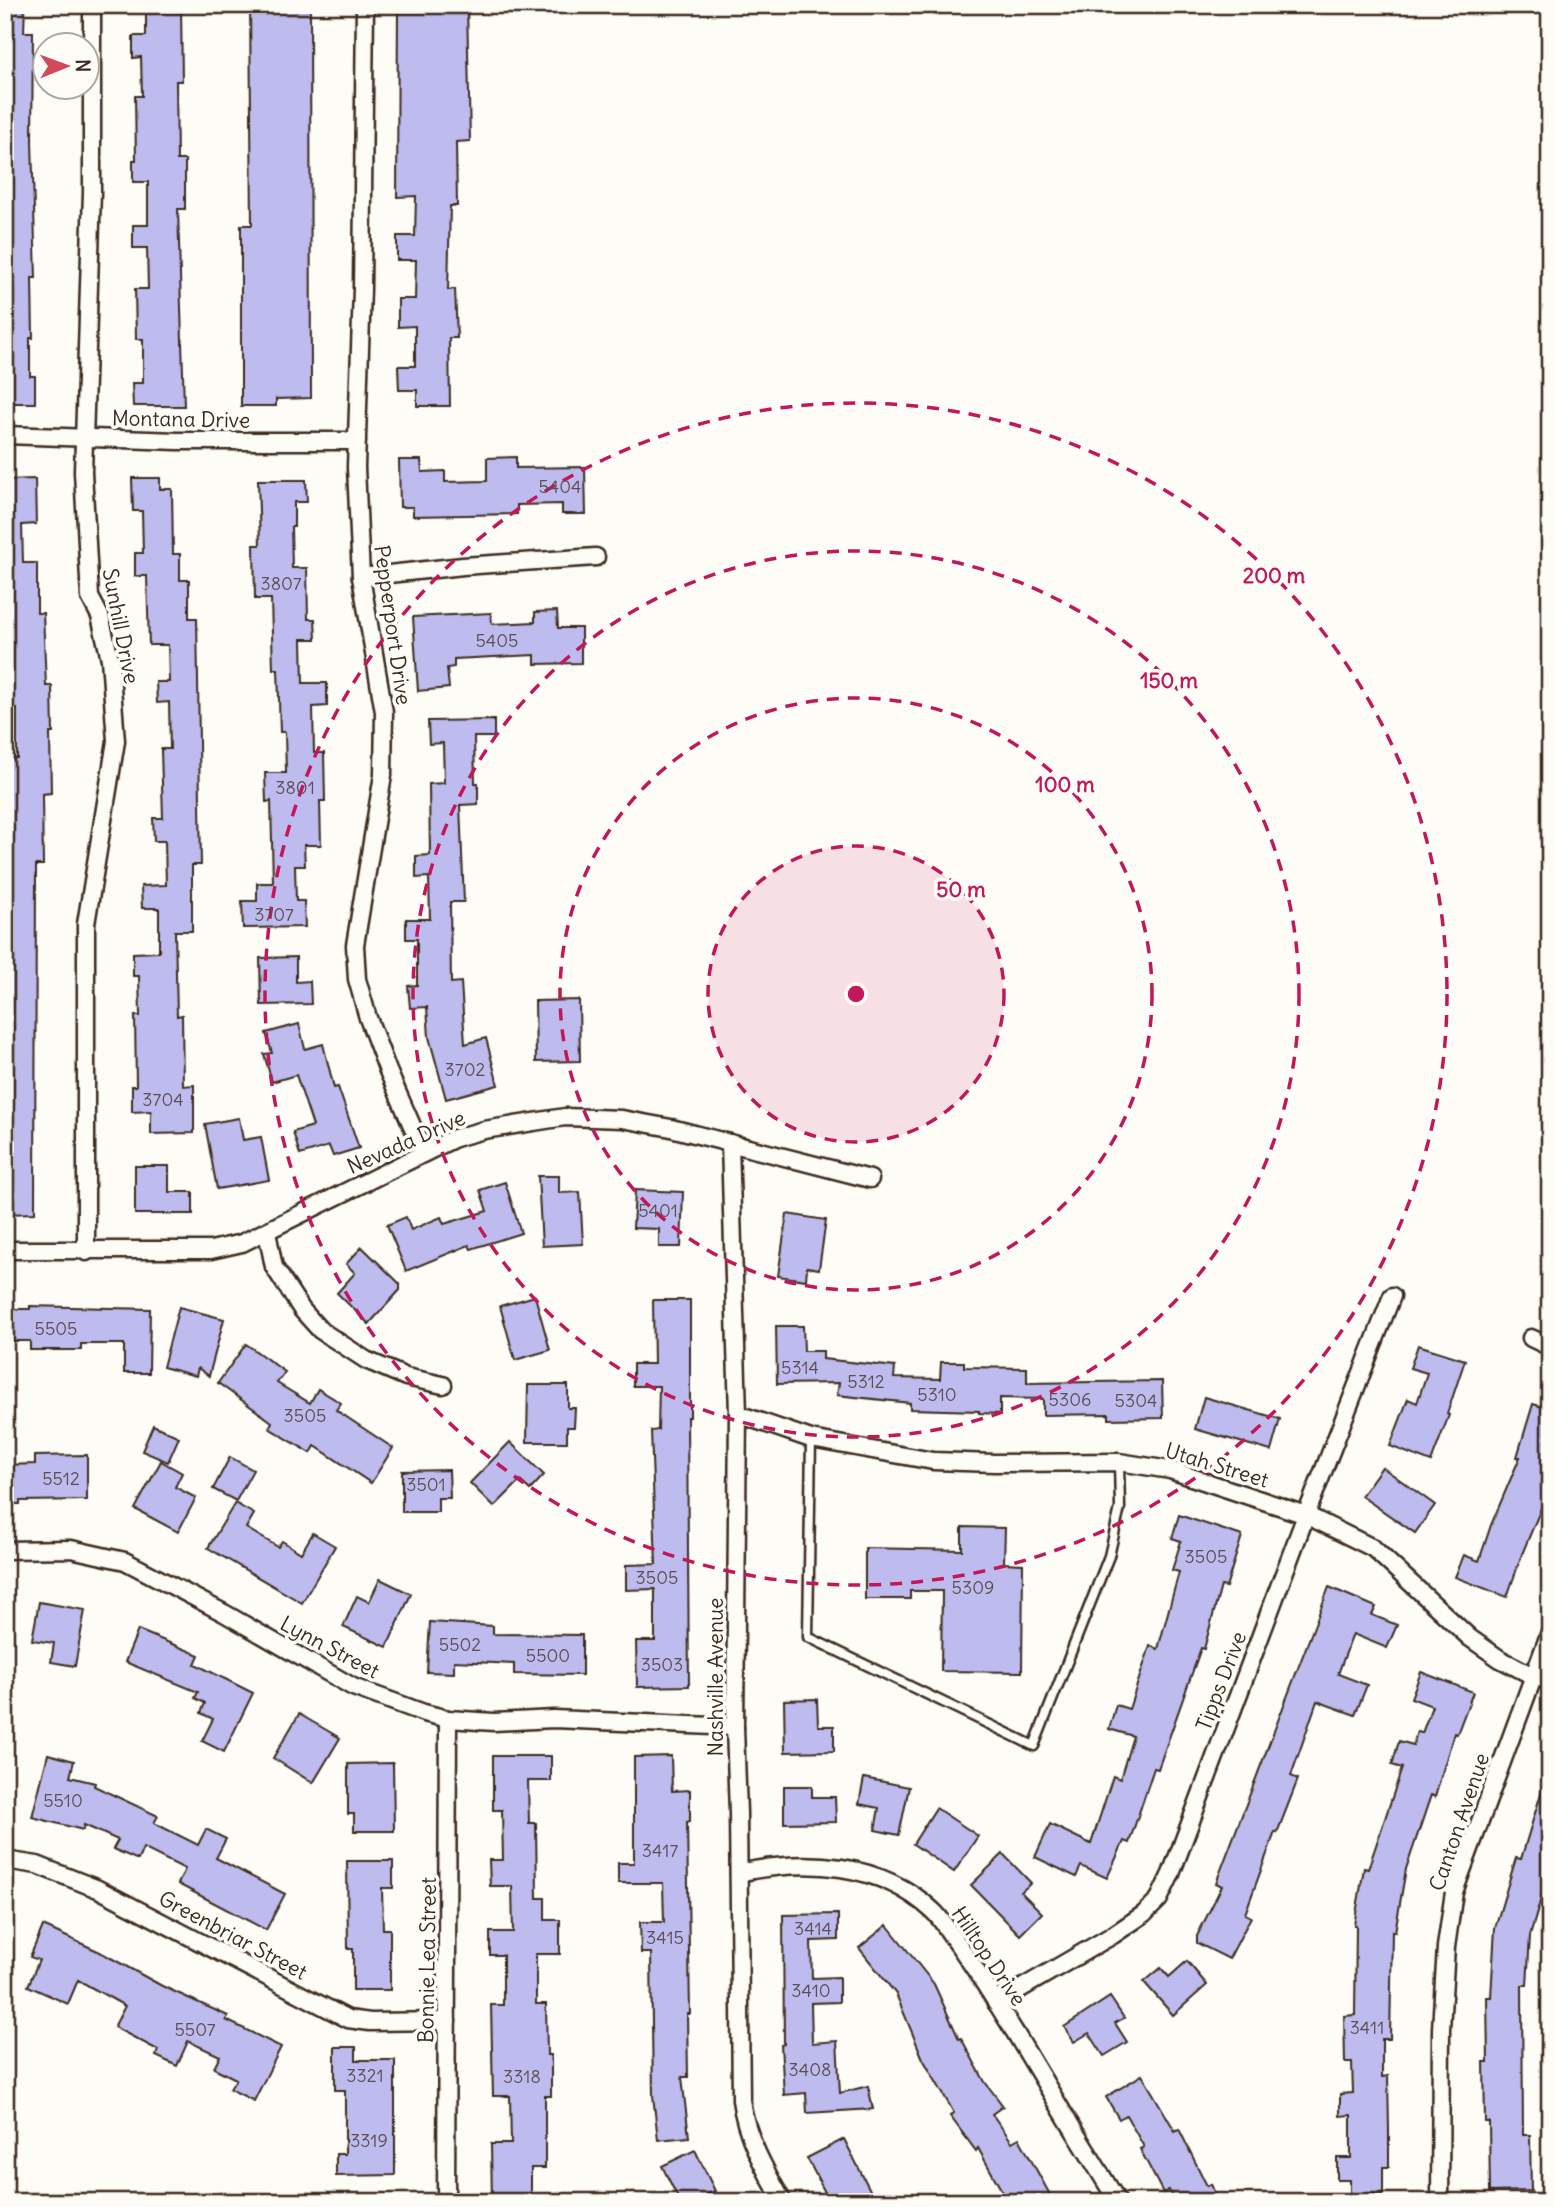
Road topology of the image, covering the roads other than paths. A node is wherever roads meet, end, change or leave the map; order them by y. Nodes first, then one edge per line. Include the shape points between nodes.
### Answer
1 (92, 5) edge
2 (365, 5) edge
3 (5, 435) edge
4 (83, 439) junction
5 (357, 442) junction
6 (596, 557) dead end
7 (361, 577) junction
8 (730, 1143) junction
9 (424, 1153) junction
10 (870, 1180) dead end
11 (267, 1232) junction
12 (5, 1250) edge
13 (86, 1252) junction
14 (1392, 1296) dead end
15 (1531, 1338) dead end
16 (1550, 1347) edge
17 (443, 1385) dead end
18 (738, 1414) junction
19 (811, 1439) junction
20 (1119, 1462) junction
21 (1306, 1516) junction
22 (5, 1550) edge
23 (1550, 1632) edge
24 (1533, 1676) junction
25 (1550, 1681) edge
26 (448, 1719) junction
27 (735, 1727) junction
28 (5, 1860) edge
29 (738, 1873) junction
30 (996, 2003) junction
31 (447, 2021) junction
32 (446, 2202) edge
33 (783, 2202) edge
34 (1118, 2202) edge
35 (1440, 2202) edge

1 - 4 street, Sunhill Drive via 92,192
2 - 5 street, Pepperport Drive
3 - 4 street, Montana Drive
4 - 5 street, Montana Drive
4 - 13 street, Sunhill Drive via 90,597 100,616 110,659 116,741 86,924
5 - 7 street, Pepperport Drive
6 - 7 street
7 - 9 street, Pepperport Drive via 384,712 383,775 355,945 357,979 388,1072
8 - 9 street, Nevada Drive via 622,1119 565,1117 484,1130
8 - 10 street, Nevada Drive
8 - 18 street, Nashville Avenue
9 - 11 street, Nevada Drive
11 - 13 street, Nevada Drive via 211,1250
11 - 17 street via 274,1267 320,1330 366,1360 406,1377
12 - 13 street, Nevada Drive
14 - 21 street, Tipps Drive
15 - 16 street
18 - 19 street, Utah Street
18 - 27 street, Nashville Avenue
19 - 20 street, Utah Street via 933,1461
19 - 20 lane via 808,1637 1034,1746 1109,1556 1120,1508
20 - 21 street, Utah Street via 1170,1470
21 - 24 street, Utah Street via 1373,1548 1470,1638
21 - 30 street, Tipps Drive via 1159,1899 1114,1935
22 - 26 street, Lynn Street via 71,1549 125,1562 353,1687
23 - 24 street, Canton Avenue
24 - 25 street, Utah Street
24 - 35 street, Canton Avenue via 1454,1892 1441,2029
26 - 27 street, Lynn Street
26 - 31 street, Bonnie Lea Street
27 - 29 street, Nashville Avenue
28 - 31 street, Greenbriar Street via 37,1865 98,1889 348,2019
29 - 30 street, Hilltop Drive via 790,1865 851,1869 908,1892 934,1912
29 - 33 street, Nashville Avenue via 742,2111 765,2171
30 - 34 street, Hilltop Drive
31 - 32 street, Bonnie Lea Street

